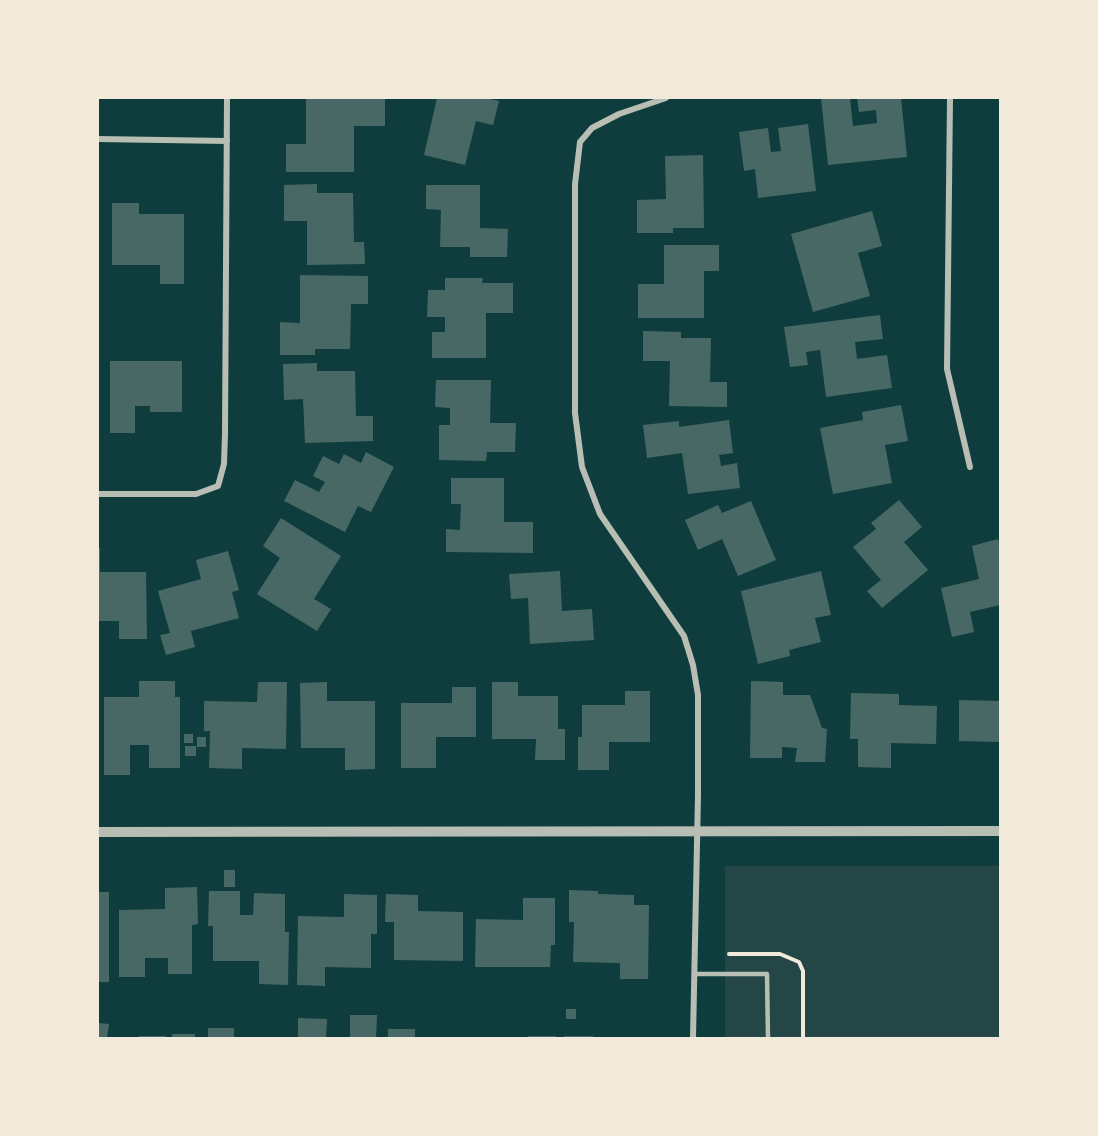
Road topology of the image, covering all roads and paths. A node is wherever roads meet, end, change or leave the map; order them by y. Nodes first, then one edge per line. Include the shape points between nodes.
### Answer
1 (227, 98) edge
2 (666, 98) edge
3 (950, 98) edge
4 (98, 139) edge
5 (227, 141) junction
6 (970, 466) dead end
7 (98, 494) edge
8 (698, 831) junction
9 (1000, 831) edge
10 (98, 832) edge
11 (694, 974) junction
12 (693, 1038) edge
13 (768, 1038) edge

1 - 5 street
2 - 8 street via 619,114 592,128 580,142 575,184 575,412 582,466 600,514 684,636 693,665 698,695
3 - 6 street via 947,369
4 - 5 street
5 - 7 street via 225,434 224,464 218,486 196,494
8 - 9 street
8 - 10 street
8 - 11 street
11 - 12 street
11 - 13 lane via 767,974

